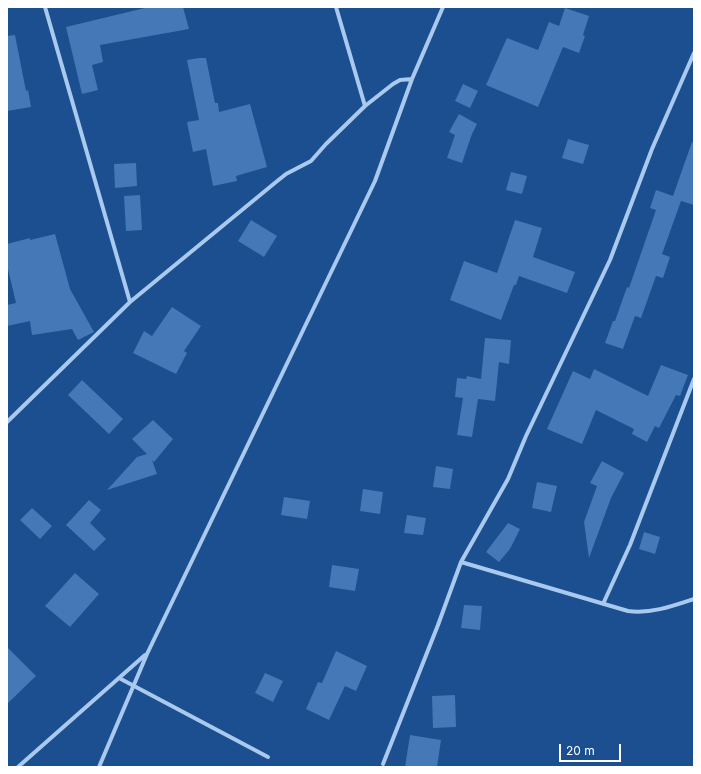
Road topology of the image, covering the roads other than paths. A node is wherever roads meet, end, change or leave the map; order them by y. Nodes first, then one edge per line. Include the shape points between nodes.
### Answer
1 (45, 7) edge
2 (336, 7) edge
3 (443, 7) edge
4 (694, 53) edge
5 (412, 79) junction
6 (365, 106) junction
7 (130, 302) junction
8 (694, 379) edge
9 (7, 422) edge
10 (461, 562) junction
11 (694, 599) edge
12 (603, 604) junction
13 (147, 654) junction
14 (119, 678) junction
15 (134, 685) junction
16 (268, 757) dead end
17 (383, 764) dead end
18 (18, 767) edge
19 (99, 767) edge

1 - 7 street
2 - 6 street
3 - 5 street
4 - 10 street via 652,149 610,260 508,479
5 - 6 street via 400,80 393,84
5 - 13 street via 375,182
6 - 7 street via 311,161 286,174
7 - 9 street
8 - 12 street via 630,545
10 - 12 street
10 - 17 street
11 - 12 street via 639,613
13 - 14 street
13 - 15 street
14 - 15 street
14 - 18 street
15 - 16 street
15 - 19 street

